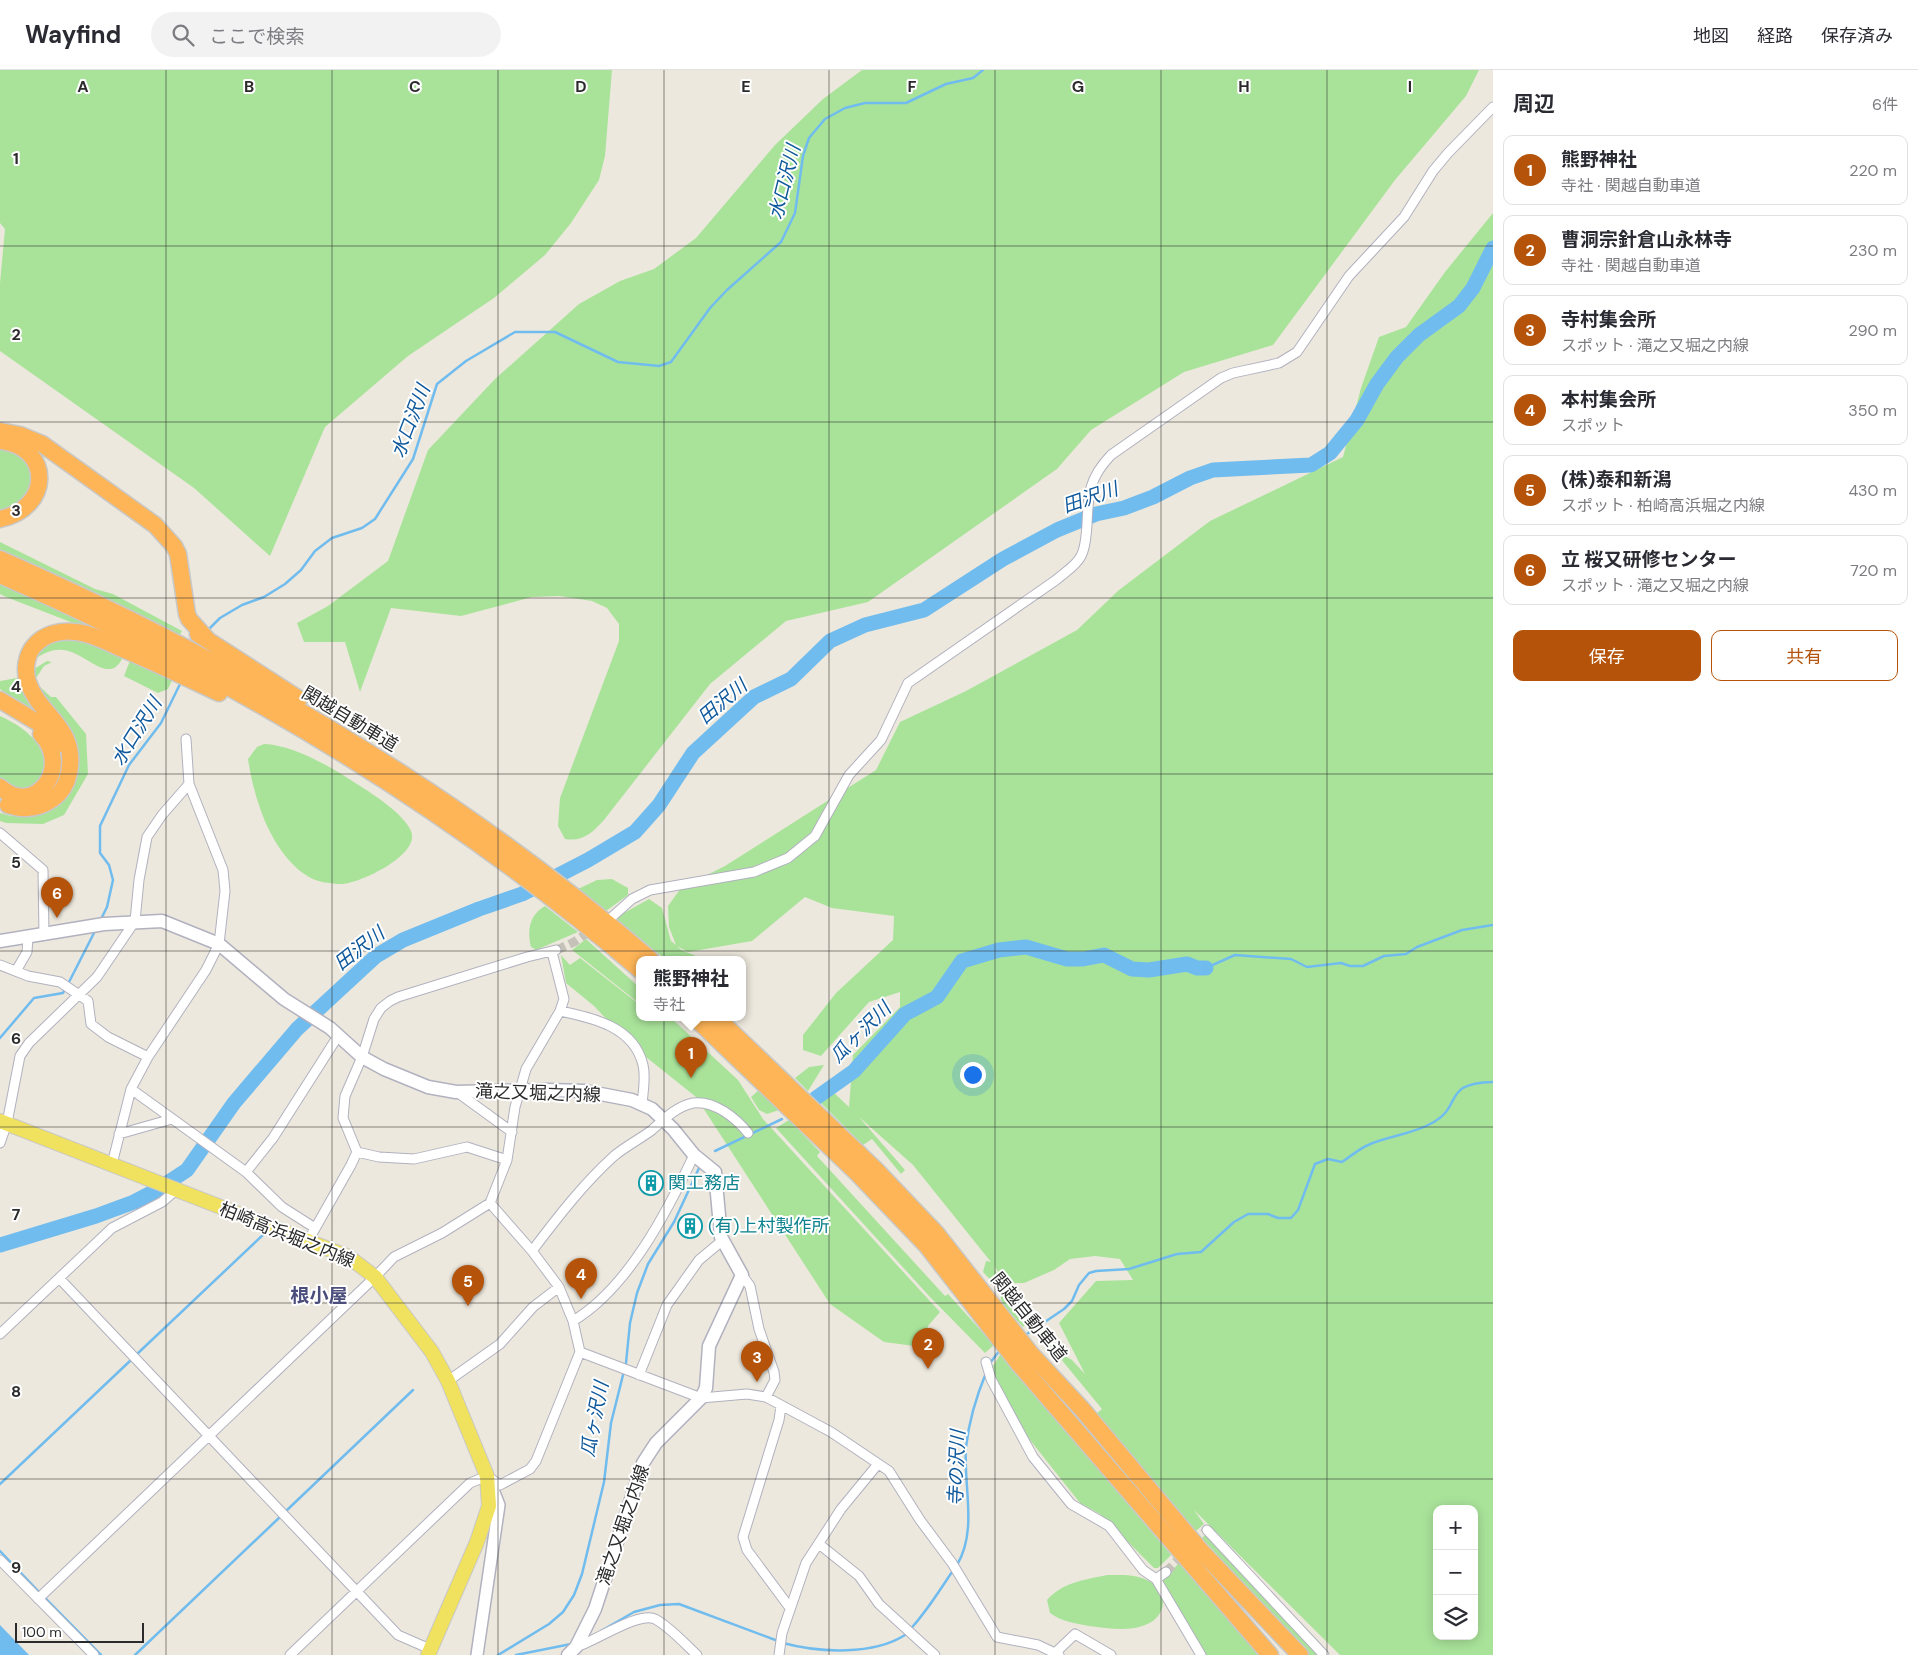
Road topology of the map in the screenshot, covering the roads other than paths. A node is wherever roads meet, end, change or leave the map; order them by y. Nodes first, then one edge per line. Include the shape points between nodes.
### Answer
1 (1493, 107) edge
2 (0, 431) edge
3 (0, 441) edge
4 (0, 519) edge
5 (0, 559) edge
6 (0, 575) edge
7 (167, 653) junction
8 (217, 671) junction
9 (0, 700) edge
10 (0, 708) edge
11 (186, 740) dead end
12 (189, 784) junction
13 (0, 788) edge
14 (4, 803) edge
15 (0, 833) edge
16 (510, 858) junction
17 (557, 893) junction
18 (613, 916) dead end
19 (136, 921) junction
20 (44, 934) junction
21 (28, 937) junction
22 (0, 941) edge
23 (219, 944) junction
24 (646, 956) edge
25 (0, 966) edge
26 (636, 966) edge
27 (16, 971) junction
28 (80, 995) junction
29 (560, 1011) junction
30 (698, 1021) edge
31 (720, 1021) edge
32 (334, 1032) junction
33 (362, 1057) junction
34 (148, 1058) junction
35 (130, 1089) junction
36 (520, 1090) junction
37 (456, 1092) junction
38 (642, 1104) junction
39 (172, 1119) junction
40 (661, 1119) junction
41 (3, 1122) edge
42 (512, 1132) junction
43 (748, 1133) dead end
44 (119, 1134) junction
45 (0, 1144) edge
46 (356, 1152) junction
47 (694, 1155) junction
48 (507, 1160) junction
49 (112, 1164) junction
50 (246, 1172) junction
51 (174, 1189) junction
52 (490, 1203) junction
53 (315, 1228) junction
54 (723, 1240) junction
55 (308, 1241) junction
56 (532, 1251) junction
57 (742, 1275) junction
58 (59, 1278) junction
59 (375, 1278) junction
60 (559, 1287) junction
61 (573, 1321) junction
62 (1000, 1328) junction
63 (0, 1334) edge
64 (580, 1352) junction
65 (1025, 1359) junction
66 (986, 1363) dead end
67 (639, 1375) junction
68 (448, 1382) junction
69 (766, 1397) junction
70 (702, 1398) junction
71 (781, 1406) junction
72 (210, 1435) junction
73 (878, 1464) junction
74 (488, 1476) junction
75 (1207, 1530) dead end
76 (819, 1544) junction
77 (0, 1560) edge
78 (1166, 1572) tunnel mouth
79 (1156, 1579) junction
80 (357, 1591) junction
81 (38, 1599) junction
82 (790, 1608) junction
83 (572, 1651) edge
84 (429, 1652) edge
85 (779, 1653) edge
86 (1056, 1654) edge
87 (94, 1655) edge
88 (290, 1655) edge
89 (477, 1655) edge
90 (697, 1655) edge
91 (935, 1655) edge
92 (1110, 1655) edge
93 (1201, 1655) edge
94 (1270, 1655) edge
95 (1300, 1655) edge
96 (1324, 1655) edge

1 - 18 street via 1433,171 1404,217 1349,276 1297,352 1279,363 1221,378 1111,455 1100,467 1089,491 1083,554 1078,561 908,684 881,740 849,775 815,836 788,858 754,872 650,890 632,898
2 - 8 highway via 20,434 42,444 155,525 174,546 178,554 187,623 207,639
3 - 4 highway via 18,445 27,451 33,459 38,479 30,506
5 - 7 highway, 関越自動車道 via 104,606
6 - 7 highway, 関越自動車道
7 - 8 highway
7 - 8 highway, 関越自動車道
7 - 14 highway via 78,632 49,634 34,646 27,662 27,680 65,737 69,772 59,794 48,802 27,809
8 - 16 highway, 関越自動車道 via 378,759
8 - 16 highway, 関越自動車道 via 256,712 290,722
9 - 14 highway via 52,732 63,762 59,779 43,798 27,804
10 - 13 highway via 40,733 49,745 54,761 48,783 36,793 19,796
11 - 12 street
12 - 19 street via 147,836
12 - 23 street via 223,870 225,890
15 - 20 street via 42,870
16 - 17 highway, 関越自動車道
17 - 24 highway, 関越自動車道
17 - 26 highway, 関越自動車道
19 - 20 main road, 滝之又堀之内線
19 - 23 main road, 滝之又堀之内線 via 162,921
19 - 28 street via 97,977
20 - 21 main road, 滝之又堀之内線
21 - 22 main road, 滝之又堀之内線
21 - 27 street via 27,952
23 - 32 main road, 滝之又堀之内線 via 290,1003
23 - 34 street via 206,970
25 - 27 street
27 - 28 street via 60,982
28 - 34 street via 88,1001 91,1024
28 - 41 street via 29,1043 20,1056
29 - 33 street via 564,999 554,951 390,1001 374,1018
29 - 36 street via 526,1069
29 - 38 street via 583,1016 630,1038 643,1066
30 - 62 highway, 関越自動車道 via 909,1227
31 - 62 highway, 関越自動車道 via 896,1190 936,1233
32 - 33 main road, 滝之又堀之内線
32 - 50 street via 273,1138
33 - 37 main road, 滝之又堀之内線 via 428,1087
33 - 46 street via 344,1096 342,1109
34 - 35 street
35 - 39 street
35 - 44 street
36 - 37 main road, 滝之又堀之内線
36 - 38 main road, 滝之又堀之内線 via 585,1092
36 - 42 street
37 - 42 street
38 - 40 main road, 滝之又堀之内線
39 - 44 street
39 - 50 street
40 - 43 street via 693,1103 712,1106 737,1118
40 - 47 main road, 滝之又堀之内線
40 - 56 street via 653,1129 615,1156 580,1192
41 - 45 street
41 - 49 main road, 柏崎高浜堀之内線
42 - 48 street
44 - 49 street
46 - 48 street via 379,1157 414,1158 467,1147
46 - 53 street
47 - 54 main road, 滝之又堀之内線 via 715,1172
47 - 61 street via 666,1211 618,1284
48 - 52 street
49 - 51 main road, 柏崎高浜堀之内線
50 - 53 street via 282,1207
51 - 55 main road, 柏崎高浜堀之内線
51 - 58 street via 162,1202 112,1228
52 - 56 street
52 - 59 street via 442,1233 394,1257
53 - 55 street
54 - 57 main road, 滝之又堀之内線
54 - 67 street via 699,1260 667,1305
55 - 59 main road, 柏崎高浜堀之内線 via 349,1257
56 - 60 street
57 - 69 street via 750,1286 758,1329 774,1372 775,1380
57 - 70 main road via 708,1346 706,1388
58 - 63 street
58 - 72 street
59 - 68 main road, 柏崎高浜堀之内線 via 432,1352
59 - 72 street
60 - 61 street
60 - 68 street via 533,1307 500,1344
61 - 64 street
62 - 65 highway, 関越自動車道
64 - 67 street
64 - 74 street via 530,1470 500,1484
65 - 94 highway, 関越自動車道
65 - 95 highway, 関越自動車道 via 1082,1409 1201,1551
66 - 79 street via 1033,1457 1053,1484 1072,1504 1109,1526 1138,1564
67 - 70 street
68 - 74 main road, 柏崎高浜堀之内線
69 - 70 street via 747,1394
69 - 71 street
70 - 83 main road, 滝之又堀之内線 via 656,1443 643,1463 595,1609
71 - 73 street via 831,1432
71 - 82 street via 743,1537 747,1550
72 - 80 street
72 - 81 street
73 - 76 street via 841,1509
73 - 86 street via 897,1480 997,1637 1038,1645
74 - 80 street via 470,1483
74 - 84 main road, 柏崎高浜堀之内線 via 489,1506 477,1542
74 - 89 street via 499,1505
75 - 96 street
76 - 82 street via 806,1563
76 - 91 street via 859,1576 879,1604
77 - 81 street
78 - 79 street
79 - 93 street
80 - 84 street via 398,1635
80 - 88 street
81 - 87 street
82 - 85 street
83 - 90 street via 645,1617 657,1620
86 - 92 street via 1075,1634

